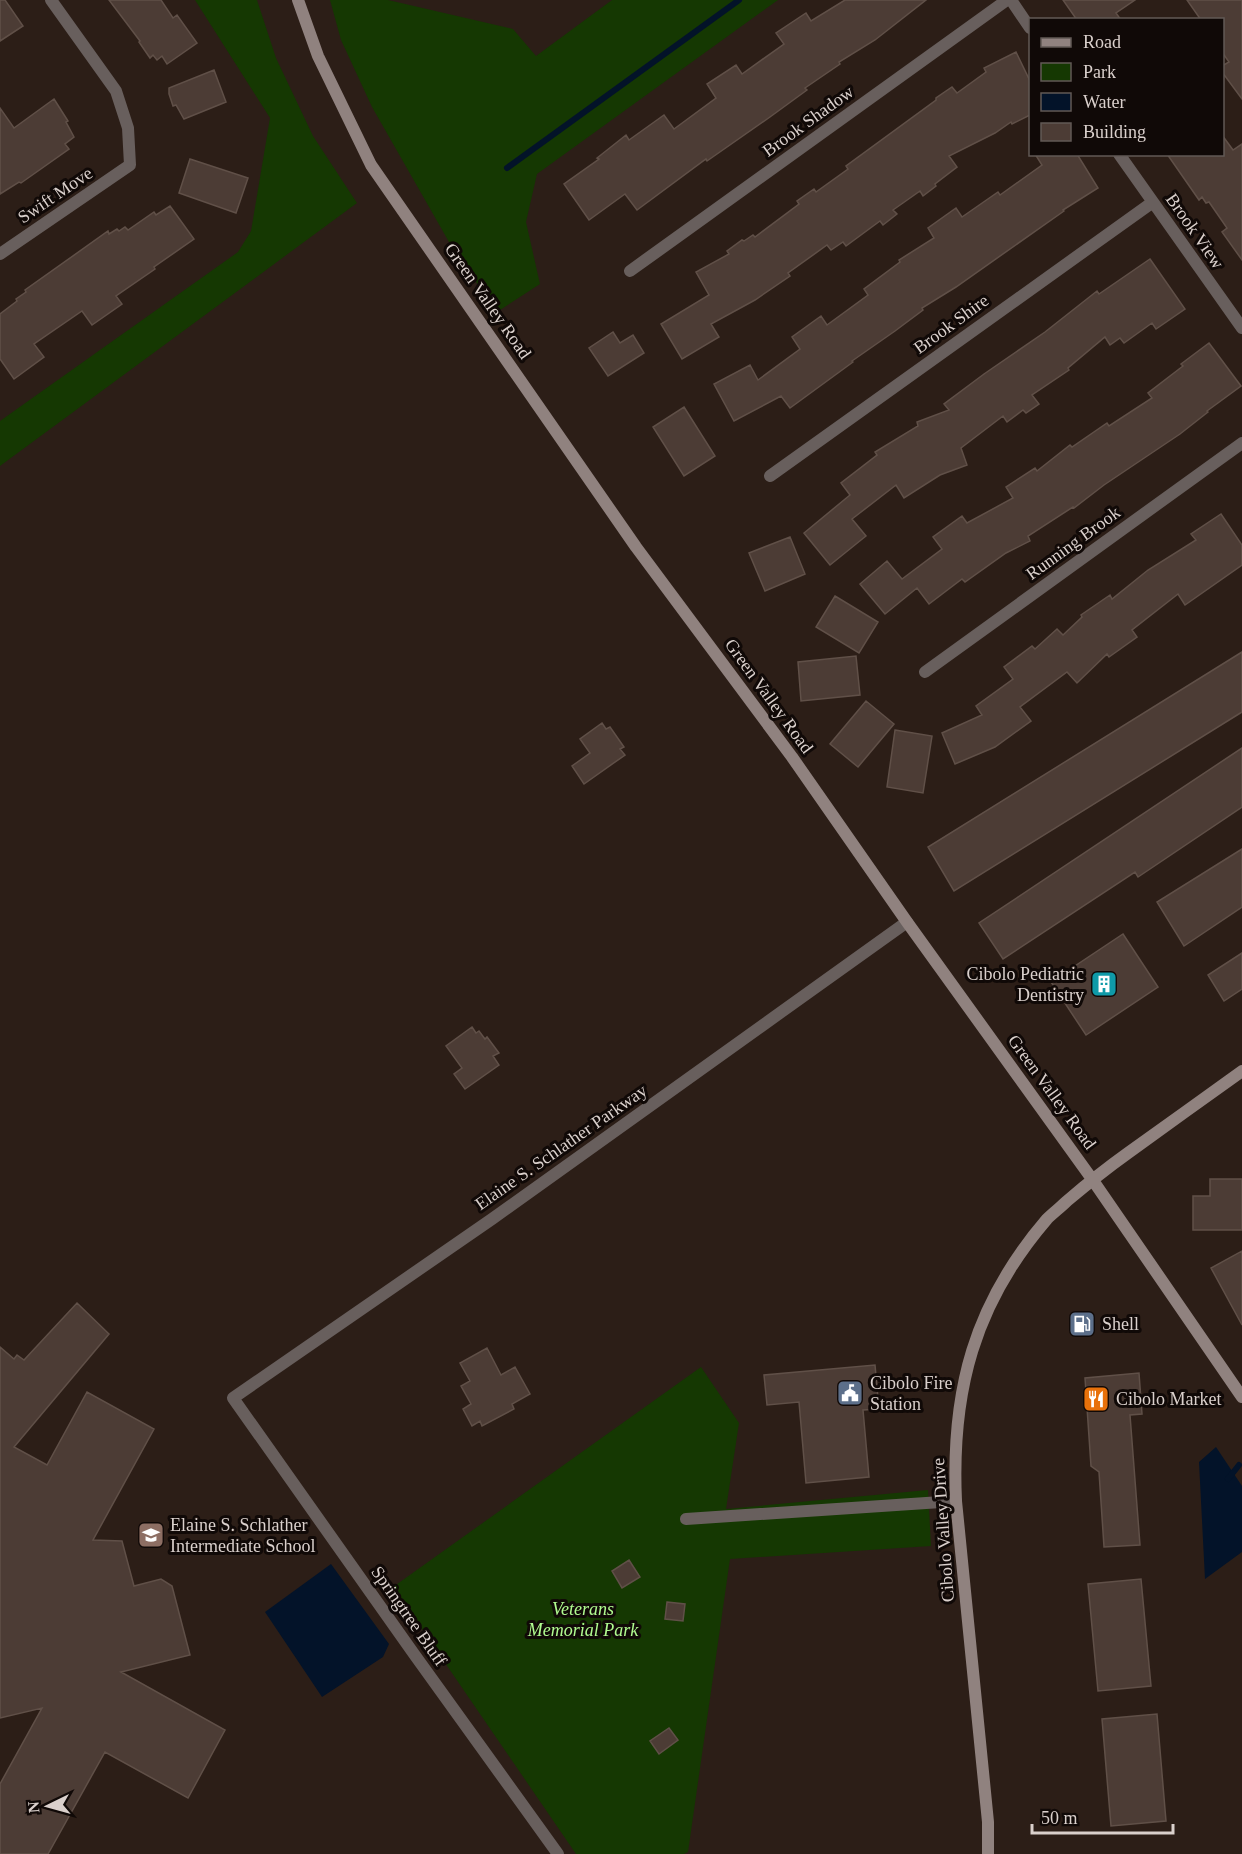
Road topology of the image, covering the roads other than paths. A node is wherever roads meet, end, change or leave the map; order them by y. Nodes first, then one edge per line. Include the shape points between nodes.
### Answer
1 (51, 0) edge
2 (298, 0) edge
3 (1009, 0) edge
4 (1029, 27) edge
5 (1120, 156) edge
6 (1153, 202) junction
7 (0, 254) edge
8 (630, 271) dead end
9 (1242, 328) edge
10 (1242, 443) edge
11 (770, 476) dead end
12 (925, 672) dead end
13 (907, 922) junction
14 (1242, 1071) edge
15 (1092, 1179) junction
16 (1242, 1397) edge
17 (233, 1398) joint
18 (956, 1501) junction
19 (686, 1519) dead end
20 (558, 1854) edge
21 (988, 1854) edge

1 - 7 street, Swift Move via 116,91 128,128 130,165
2 - 13 street, Green Valley Road via 318,56 371,165 636,547 792,757
3 - 4 street
3 - 8 street, Brook Shadow
5 - 6 street, Brook View
6 - 9 street, Brook View
6 - 11 street, Brook Shire
10 - 12 street, Running Brook
13 - 15 street, Green Valley Road
13 - 17 street, Elaine S. Schlather Parkway via 492,1219
14 - 15 street, Cibolo Valley Drive
15 - 16 street, Green Valley Road
15 - 18 street, Cibolo Valley Drive via 1048,1218 1009,1270 986,1310 961,1392 954,1469
17 - 20 street, Springtree Bluff
18 - 19 street
18 - 21 street, Cibolo Valley Drive

